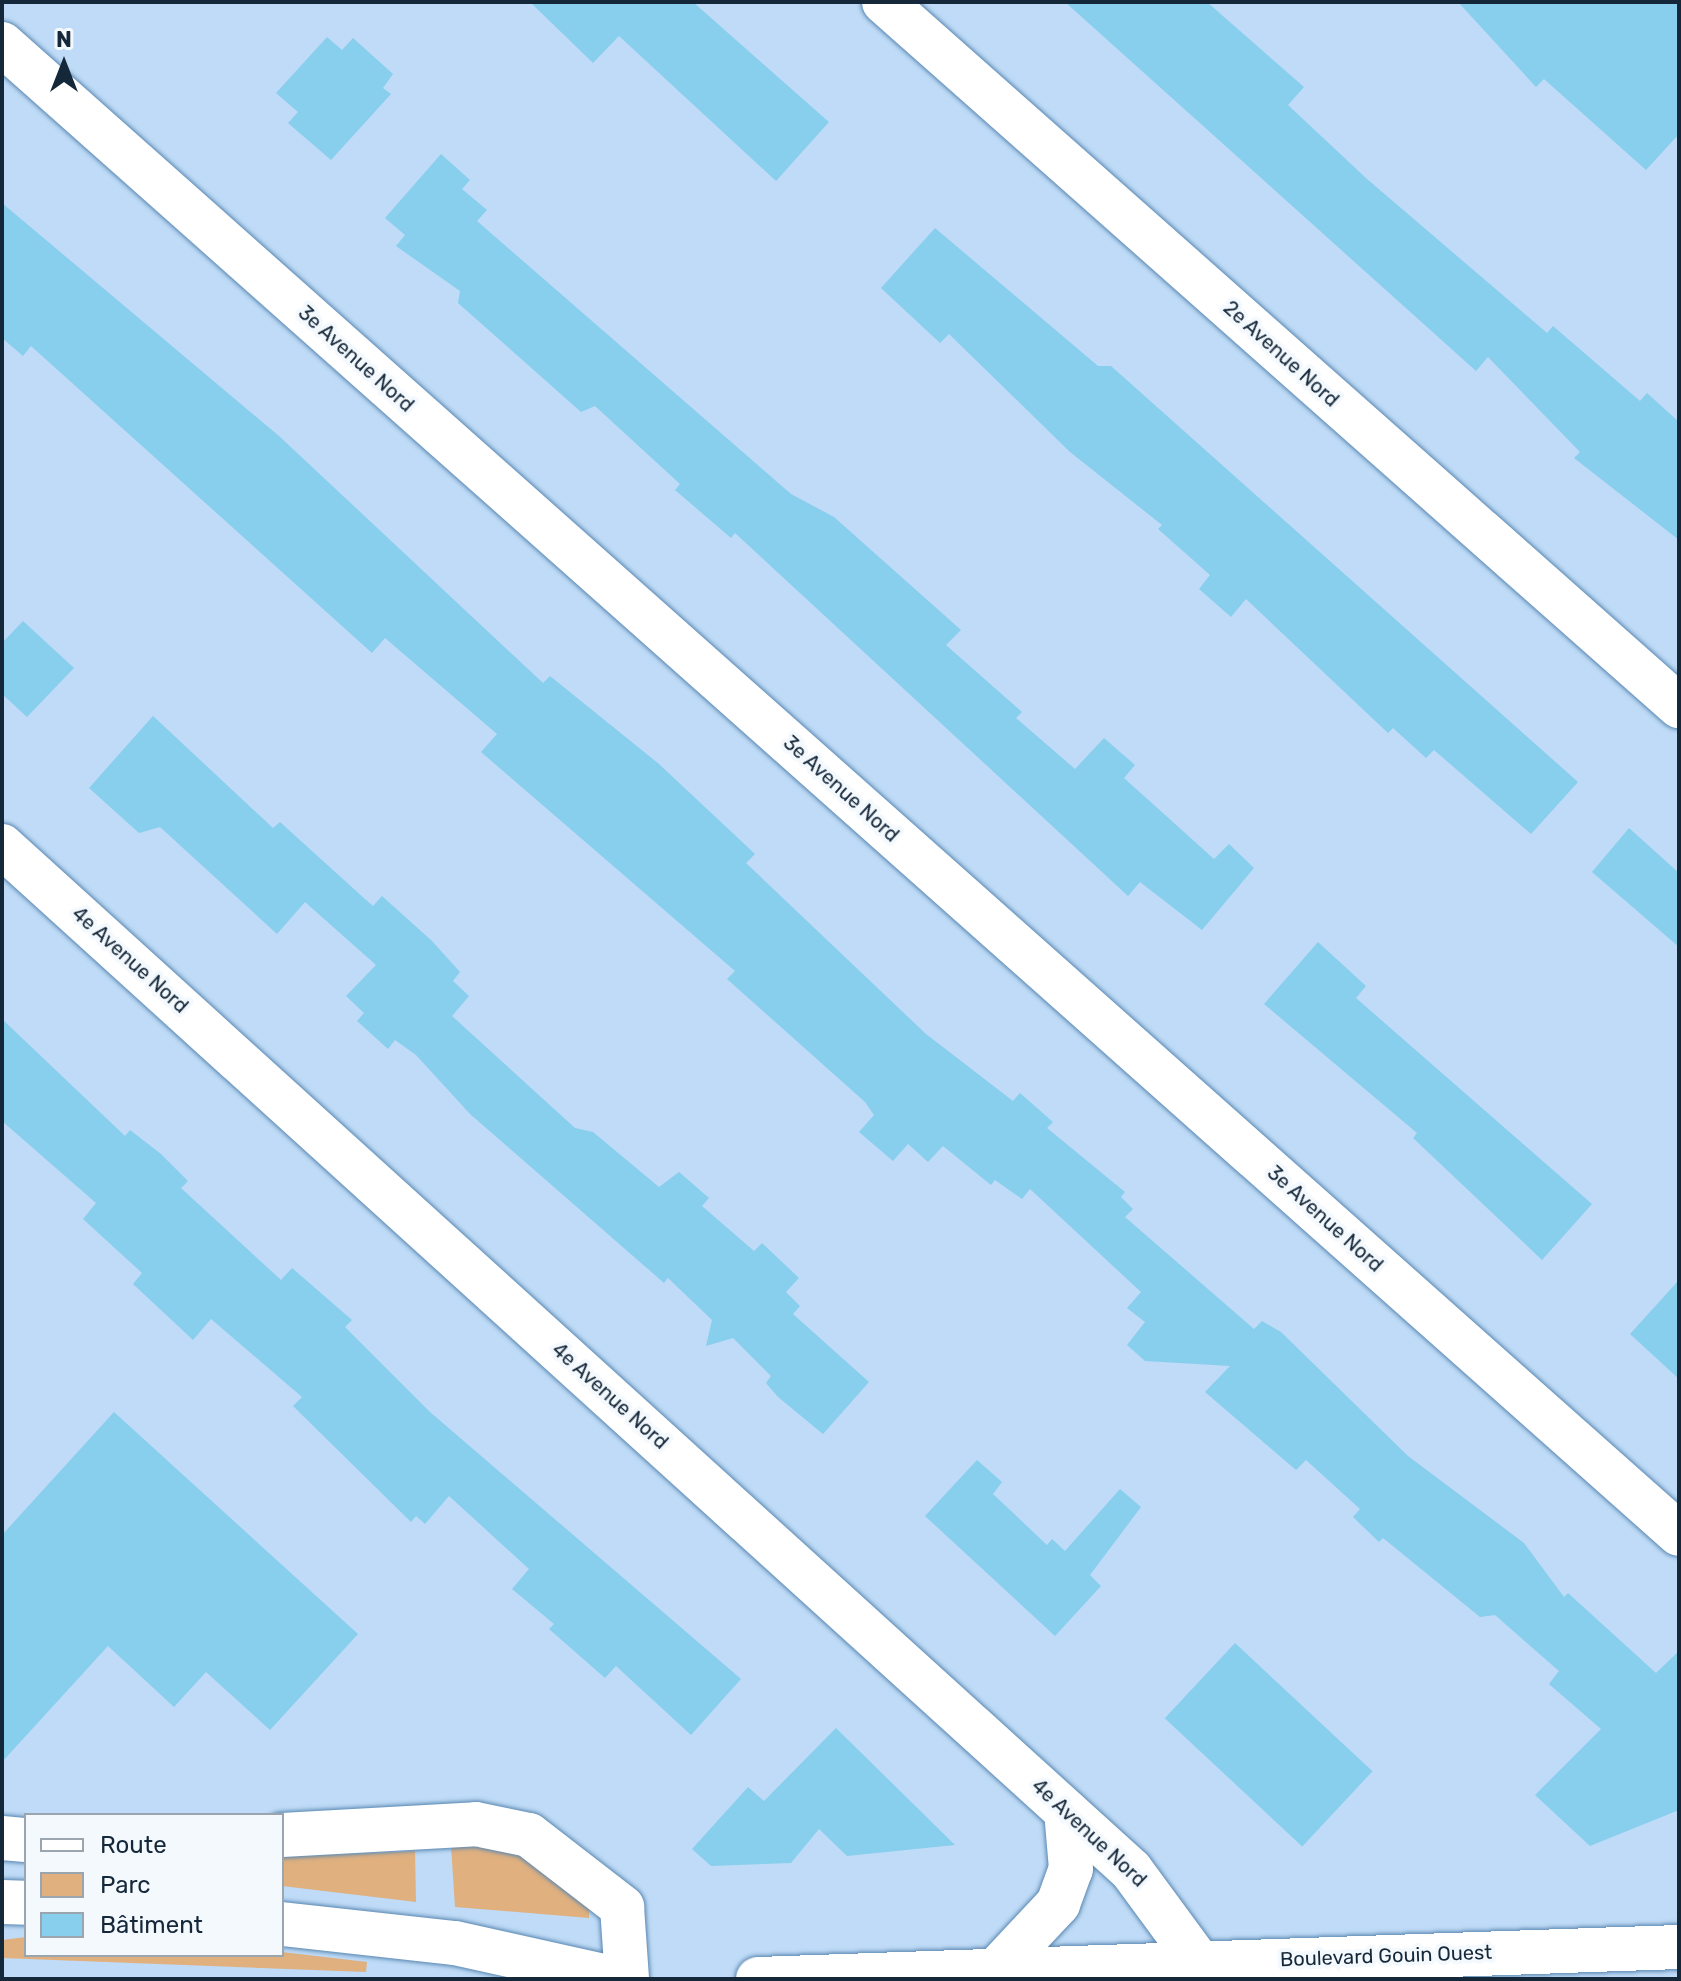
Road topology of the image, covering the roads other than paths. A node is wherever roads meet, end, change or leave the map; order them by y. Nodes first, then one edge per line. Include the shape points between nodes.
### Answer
1 (884, 2) edge
2 (2, 44) edge
3 (1679, 706) edge
4 (2, 846) edge
5 (1679, 1534) edge
6 (1066, 1811) junction
7 (284, 1835) edge
8 (2, 1838) edge
9 (24, 1840) edge
10 (2, 1902) edge
11 (24, 1903) edge
12 (284, 1924) edge
13 (1679, 1947) edge
14 (1415, 1967) edge
15 (1206, 1971) edge
16 (997, 1975) edge
17 (618, 1979) edge
18 (627, 1979) edge
19 (758, 1979) edge

1 - 3 street, 2e Avenue Nord
2 - 5 street, 3e Avenue Nord
4 - 6 street, 4e Avenue Nord
6 - 15 street, 4e Avenue Nord via 1160,1901
6 - 16 street via 1071,1869 1058,1904
7 - 18 street via 476,1824 529,1835 622,1907
8 - 9 street
10 - 11 street
12 - 17 street via 455,1943
13 - 14 street, Boulevard Gouin Ouest
14 - 15 street, Boulevard Gouin Ouest
15 - 16 street, Boulevard Gouin Ouest
16 - 19 street, Boulevard Gouin Ouest

